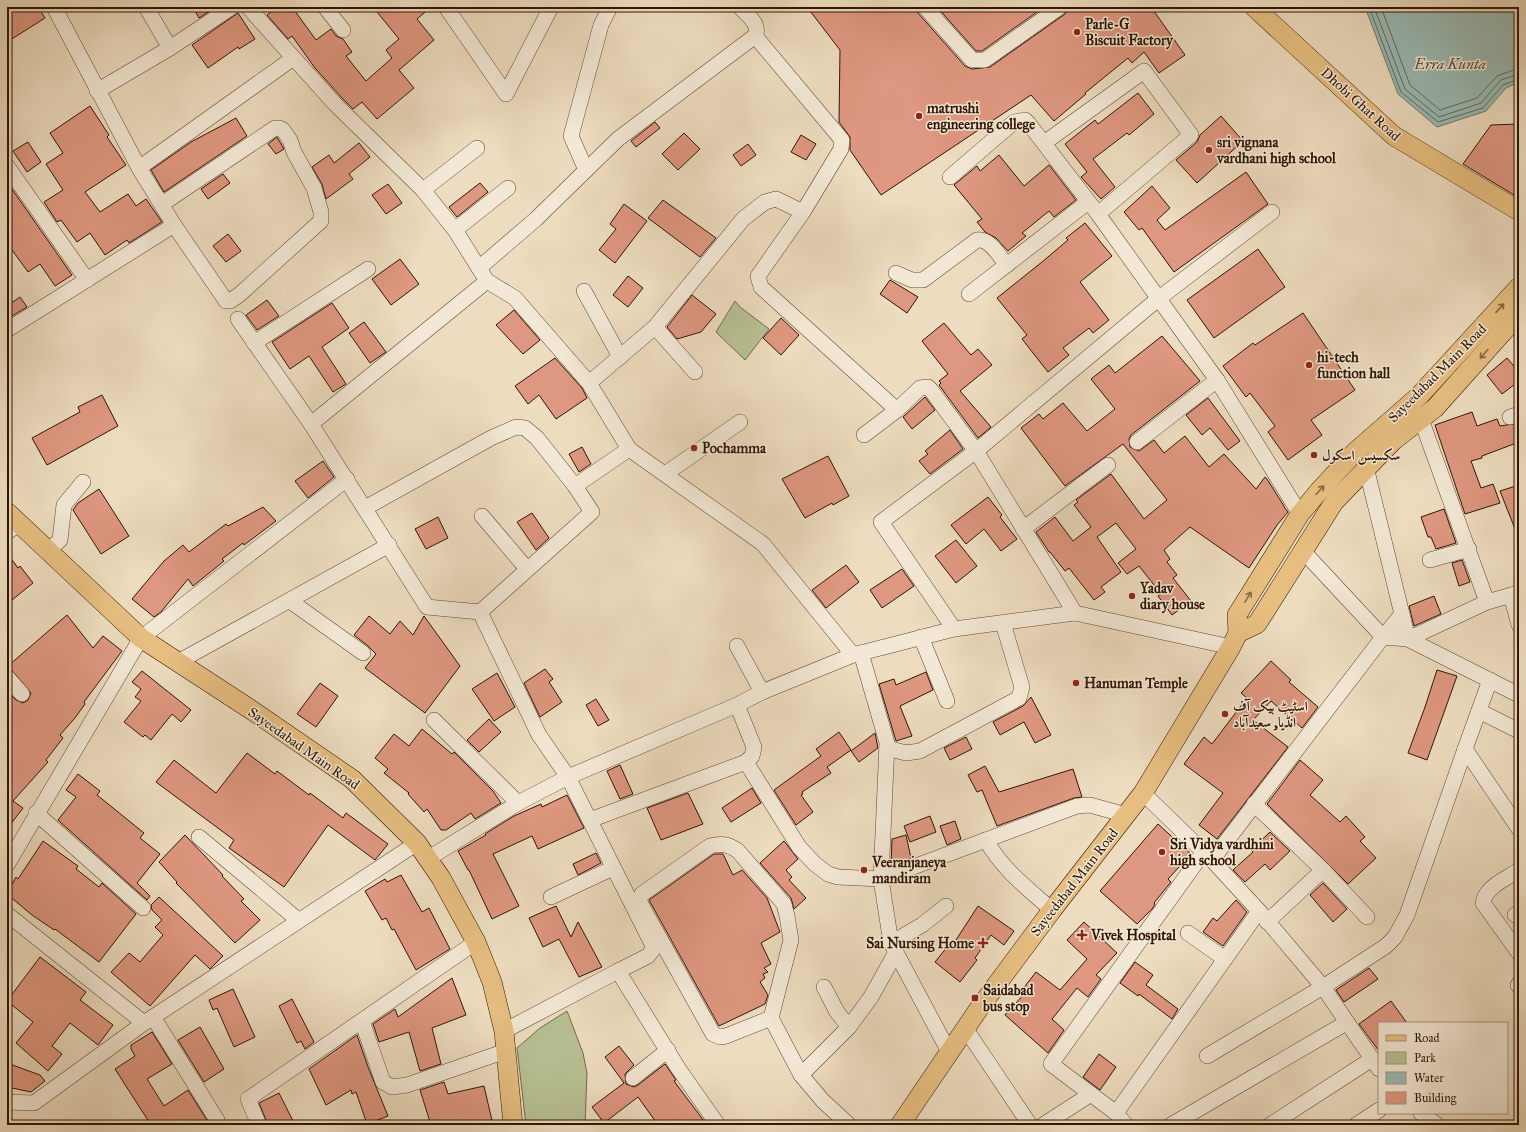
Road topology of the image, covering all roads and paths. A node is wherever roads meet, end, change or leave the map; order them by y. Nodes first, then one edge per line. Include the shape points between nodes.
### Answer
1 (54, 7) edge
2 (146, 7) edge
3 (232, 7) edge
4 (248, 7) edge
5 (325, 7) edge
6 (446, 7) edge
7 (610, 7) edge
8 (740, 7) edge
9 (925, 7) edge
10 (1060, 7) edge
11 (1254, 7) edge
12 (549, 8) edge
13 (343, 30) dead end
14 (755, 36) junction
15 (170, 48) junction
16 (292, 59) junction
17 (97, 90) junction
18 (1044, 143) junction
19 (478, 148) dead end
20 (7, 166) edge
21 (138, 168) junction
22 (586, 170) junction
23 (950, 177) dead end
24 (508, 188) dead end
25 (423, 190) junction
26 (1088, 202) junction
27 (162, 204) junction
28 (1519, 211) edge
29 (803, 212) junction
30 (1272, 212) dead end
31 (1098, 214) junction
32 (174, 225) junction
33 (455, 230) junction
34 (1007, 265) junction
35 (479, 268) junction
36 (368, 269) dead end
37 (896, 273) dead end
38 (87, 280) junction
39 (487, 281) junction
40 (1519, 287) edge
41 (584, 291) dead end
42 (969, 294) dead end
43 (1158, 299) junction
44 (1519, 314) edge
45 (238, 319) dead end
46 (655, 327) junction
47 (7, 330) edge
48 (254, 343) junction
49 (620, 357) junction
50 (695, 372) dead end
51 (1217, 380) junction
52 (589, 383) junction
53 (1408, 405) junction
54 (897, 410) junction
55 (1421, 419) junction
56 (740, 422) dead end
57 (311, 424) junction
58 (864, 435) dead end
59 (1137, 442) dead end
60 (629, 449) junction
61 (976, 451) junction
62 (1108, 465) dead end
63 (1366, 467) junction
64 (666, 474) junction
65 (347, 479) junction
66 (83, 482) dead end
67 (575, 486) junction
68 (365, 508) junction
69 (1300, 514) junction
70 (482, 516) dead end
71 (11, 523) edge
72 (1023, 529) junction
73 (389, 545) junction
74 (1469, 549) junction
75 (1302, 550) junction
76 (48, 551) junction
77 (1430, 560) dead end
78 (527, 569) junction
79 (1515, 594) edge
80 (290, 601) junction
81 (1487, 602) junction
82 (480, 612) junction
83 (1075, 612) junction
84 (1402, 614) junction
85 (1002, 623) junction
86 (1519, 625) edge
87 (954, 629) junction
88 (921, 637) junction
89 (1383, 637) junction
90 (141, 638) junction
91 (1408, 638) junction
92 (1235, 640) junction
93 (737, 646) dead end
94 (363, 653) dead end
95 (857, 654) junction
96 (178, 662) junction
97 (7, 678) edge
98 (1490, 680) junction
99 (762, 692) junction
100 (22, 694) dead end
101 (1519, 695) edge
102 (947, 701) dead end
103 (737, 704) junction
104 (1479, 711) junction
105 (434, 720) dead end
106 (1519, 731) edge
107 (887, 748) junction
108 (1464, 749) junction
109 (746, 762) junction
110 (568, 777) junction
111 (1143, 793) junction
112 (518, 803) junction
113 (1254, 804) junction
114 (36, 814) junction
115 (1126, 815) junction
116 (590, 820) junction
117 (1519, 829) edge
118 (199, 837) dead end
119 (986, 840) junction
120 (423, 850) junction
121 (1207, 856) junction
122 (7, 865) edge
123 (613, 868) junction
124 (1323, 870) junction
125 (1519, 870) edge
126 (881, 879) junction
127 (551, 897) dead end
128 (946, 906) dead end
129 (143, 908) dead end
130 (1052, 910) junction
131 (7, 914) edge
132 (1263, 917) junction
133 (1366, 917) dead end
134 (298, 920) junction
135 (1188, 933) dead end
136 (476, 942) junction
137 (658, 946) junction
138 (893, 949) junction
139 (1519, 953) edge
140 (1225, 959) junction
141 (618, 971) junction
142 (824, 987) dead end
143 (1323, 987) junction
144 (771, 1018) junction
145 (148, 1020) junction
146 (362, 1021) junction
147 (1346, 1023) junction
148 (849, 1027) junction
149 (965, 1028) junction
150 (504, 1031) junction
151 (668, 1050) junction
152 (506, 1051) junction
153 (949, 1052) junction
154 (1207, 1056) dead end
155 (1375, 1064) edge
156 (801, 1075) junction
157 (634, 1078) dead end
158 (1091, 1094) junction
159 (7, 1102) edge
160 (1378, 1111) edge
161 (1116, 1113) junction
162 (1422, 1114) edge
163 (217, 1120) dead end
164 (1434, 1124) edge
165 (259, 1125) edge
166 (513, 1125) edge
167 (718, 1125) edge
168 (849, 1125) edge
169 (900, 1125) edge
170 (1030, 1125) edge
171 (1043, 1125) edge
172 (1126, 1125) edge
173 (1171, 1125) edge
174 (1270, 1125) edge
175 (1356, 1125) edge

1 - 17 street
2 - 15 street
3 - 15 street
4 - 16 street
5 - 13 street
6 - 12 street via 506,94
7 - 22 street via 601,25 571,136
8 - 14 street via 757,26
9 - 10 street via 972,60 985,60
11 - 28 main road, Dhobi Ghat Road via 1394,136
14 - 22 street via 618,139
14 - 29 street via 842,140 841,149
15 - 17 street
16 - 21 street
16 - 25 street
17 - 21 street
18 - 23 street via 1025,120 1014,122
18 - 26 street
18 - 31 street via 1144,71 1191,135
19 - 25 street
20 - 38 street
21 - 27 street
22 - 35 street
24 - 33 street
25 - 33 street
26 - 31 street
26 - 34 street
27 - 32 street
27 - 32 street via 278,128 283,130 290,140 314,188 321,212 321,221 315,228 230,301 226,301
29 - 46 street via 784,202 771,199 743,219
29 - 54 street via 758,276 761,287
30 - 43 street
31 - 43 street
32 - 38 street
33 - 35 street
34 - 37 street via 987,242 980,239 923,280 912,280
34 - 42 street
35 - 39 street
36 - 48 street
38 - 47 street
39 - 52 street via 515,298
39 - 57 street
53 -> 40 main road, Sayeedabad Main Road
41 - 49 street
43 - 51 street
43 - 61 street
44 -> 55 main road, Sayeedabad Main Road via 1435,408
45 - 48 street
46 - 49 street
46 - 50 street
48 - 57 street
49 - 52 street
51 - 59 street
51 - 69 street
52 - 60 street
53 - 55 street
69 -> 53 main road, Sayeedabad Main Road via 1354,452
54 - 58 street
54 - 61 street via 920,388 928,388
55 - 63 main road, Sayeedabad Main Road
55 - 74 street
56 - 64 street
57 - 65 street
60 - 64 street
60 - 67 street
61 - 72 street
61 - 87 street via 881,522
62 - 72 street
63 - 75 main road, Sayeedabad Main Road via 1334,502
63 - 84 street
64 - 95 street via 763,544
65 - 68 street
65 - 90 street
66 - 76 street via 64,505 60,540
67 - 68 street via 537,438 525,428 516,427 491,438
67 - 78 street via 592,512
68 - 73 street
92 -> 69 main road, Sayeedabad Main Road via 1237,615
70 - 78 street
71 - 76 main road, Sayeedabad Main Road
72 - 83 street
73 - 80 street
73 - 82 street via 427,607
74 - 77 street
74 - 81 street
75 - 89 street
75 - 92 main road, Sayeedabad Main Road via 1257,624
76 - 90 main road, Sayeedabad Main Road
78 - 82 street
79 - 81 street
79 - 86 street
80 - 94 street
80 - 96 street
81 - 91 street
82 - 110 street via 539,735
83 - 85 street
83 - 92 street
84 - 89 street
84 - 91 street
85 - 87 street
85 - 107 street via 1022,687 1019,698 920,751 906,753
87 - 88 street
88 - 95 street
88 - 102 street
89 - 91 street
89 - 113 street
90 - 96 main road, Sayeedabad Main Road
90 - 114 street
91 - 98 street
92 - 111 main road, Sayeedabad Main Road
93 - 99 street
95 - 99 street
95 - 107 street
96 - 120 main road, Sayeedabad Main Road via 352,779
97 - 100 street
98 - 101 street
98 - 104 street
99 - 103 street
103 - 109 street via 754,747 752,756
103 - 110 street
104 - 106 street
104 - 108 street
105 - 112 street
107 - 126 street
108 - 117 street
108 - 143 street via 1407,915 1395,938
109 - 116 street
109 - 126 street via 799,847 815,864 828,874 838,877
110 - 112 street
110 - 116 street
111 - 115 main road, Sayeedabad Main Road
111 - 121 street
112 - 120 street
113 - 121 street
113 - 124 street
114 - 122 street
114 - 129 street
115 - 119 street via 1090,805 1077,806
115 - 130 main road, Sayeedabad Main Road
116 - 123 street
118 - 134 street
119 - 126 street
119 - 130 street via 1004,867
120 - 134 street
120 - 136 main road, Sayeedabad Main Road
121 - 132 street
121 - 158 street via 1051,1064
123 - 127 street
123 - 137 street
124 - 132 street
124 - 133 street
125 - 139 street via 1490,889 1484,896 1483,904
126 - 138 street
128 - 138 street
130 - 149 main road, Sayeedabad Main Road
131 - 145 street
132 - 140 street
132 - 143 street
134 - 145 street
135 - 140 street
136 - 146 street
136 - 150 main road, Sayeedabad Main Road via 492,982
137 - 141 street via 648,956
137 - 144 street via 713,1034 726,1036
137 - 144 street via 639,901 640,897 710,846 721,843 738,851 784,904 787,916 791,940
138 - 148 street via 871,997
138 - 153 street
140 - 161 street
141 - 150 street
141 - 151 street
142 - 148 street via 837,1012
143 - 147 street
143 - 154 street
144 - 156 street
145 - 159 street via 34,1103
145 - 163 street
146 - 152 street via 383,1082 392,1087 407,1085
146 - 165 street via 248,1099
147 - 155 street
147 - 173 street
148 - 156 street
149 - 153 main road, Sayeedabad Main Road
149 - 170 street
150 - 152 main road, Sayeedabad Main Road
151 - 157 street
151 - 167 street
152 - 166 main road, Sayeedabad Main Road
153 - 169 main road, Sayeedabad Main Road
155 - 174 street
156 - 168 street via 823,1101
158 - 161 street
158 - 171 street
160 - 175 street
161 - 172 street
162 - 164 street

